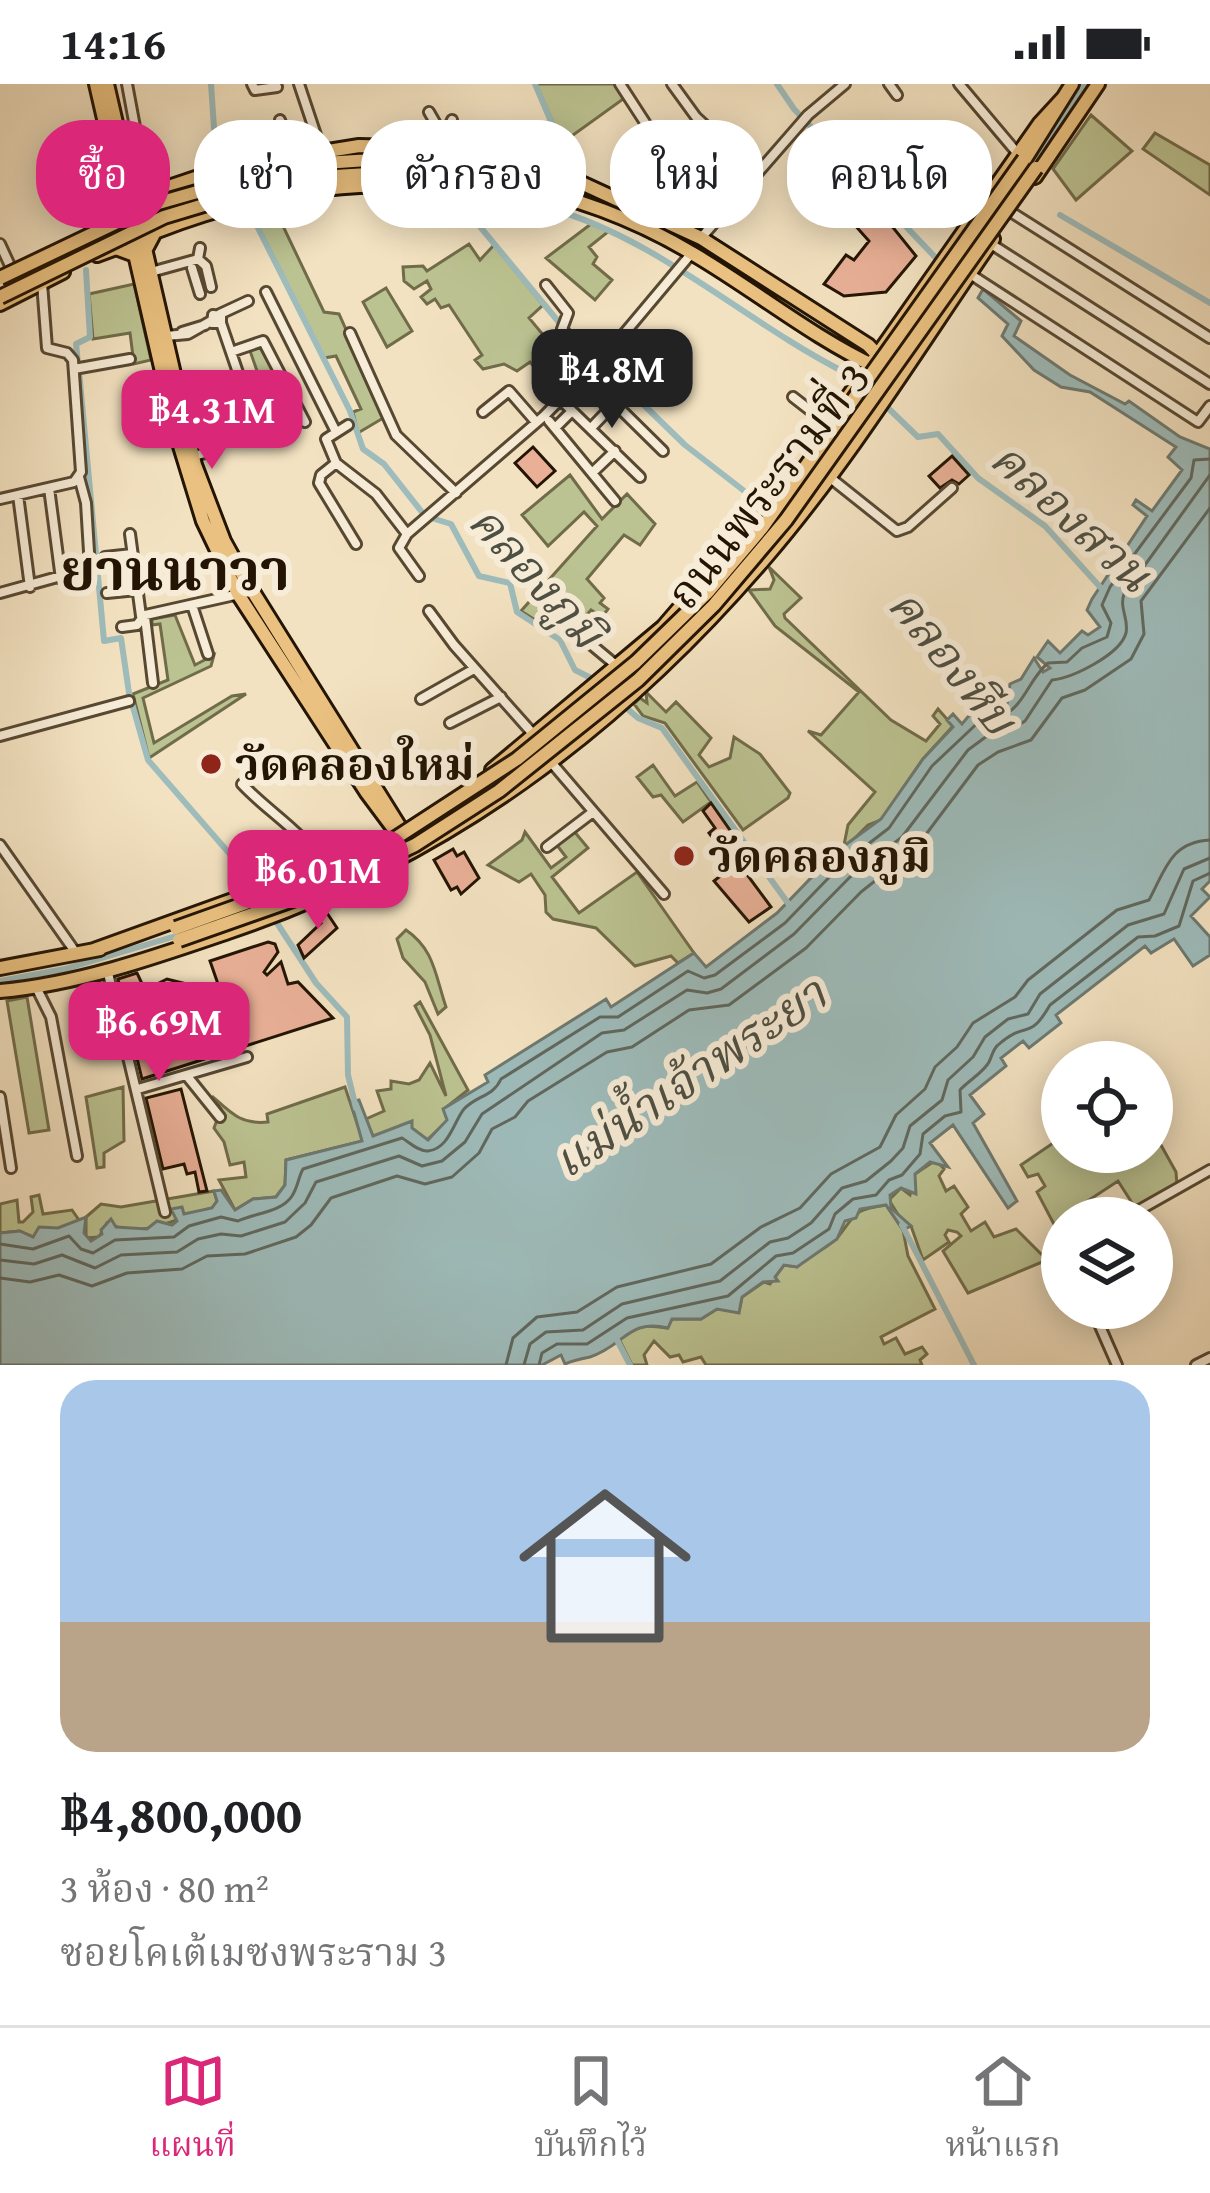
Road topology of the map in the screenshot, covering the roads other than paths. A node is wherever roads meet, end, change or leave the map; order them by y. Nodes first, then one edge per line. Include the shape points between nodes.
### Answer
1 (96, 84) edge
2 (106, 84) edge
3 (127, 84) edge
4 (252, 84) edge
5 (299, 84) edge
6 (620, 84) edge
7 (672, 84) edge
8 (844, 84) edge
9 (890, 84) edge
10 (959, 84) edge
11 (1072, 84) edge
12 (1098, 84) edge
13 (277, 87) dead end
14 (897, 95) dead end
15 (429, 112) dead end
16 (1079, 112) junction
17 (133, 118) joint
18 (106, 120) edge
19 (115, 120) edge
20 (126, 120) edge
21 (311, 120) edge
22 (432, 120) edge
23 (643, 120) edge
24 (699, 120) edge
25 (1026, 160) junction
26 (337, 162) edge
27 (763, 165) edge
28 (337, 172) edge
29 (194, 179) edge
30 (175, 185) junction
31 (361, 185) edge
32 (170, 187) edge
33 (586, 188) edge
34 (194, 193) edge
35 (602, 194) junction
36 (610, 197) edge
37 (194, 204) edge
38 (586, 206) edge
39 (593, 207) junction
40 (1011, 212) junction
41 (180, 222) junction
42 (94, 228) edge
43 (134, 228) edge
44 (681, 228) edge
45 (709, 228) edge
46 (78, 238) junction
47 (701, 238) junction
48 (0, 244) edge
49 (989, 244) junction
50 (140, 252) junction
51 (692, 253) junction
52 (197, 258) junction
53 (88, 260) junction
54 (151, 272) junction
55 (4, 274) edge
56 (969, 274) junction
57 (209, 275) junction
58 (196, 280) junction
59 (42, 284) junction
60 (546, 285) dead end
61 (212, 287) dead end
62 (266, 292) dead end
63 (200, 295) dead end
64 (0, 301) edge
65 (248, 301) dead end
66 (214, 321) junction
67 (912, 331) junction
68 (350, 333) dead end
69 (166, 335) junction
70 (623, 335) junction
71 (890, 335) junction
72 (855, 336) junction
73 (1210, 338) edge
74 (839, 348) junction
75 (231, 352) junction
76 (130, 358) dead end
77 (873, 359) junction
78 (597, 363) junction
79 (74, 369) junction
80 (899, 377) junction
81 (591, 380) dead end
82 (1210, 384) edge
83 (682, 388) dead end
84 (793, 397) dead end
85 (847, 398) junction
86 (615, 403) junction
87 (1210, 406) edge
88 (483, 412) dead end
89 (559, 415) junction
90 (304, 422) dead end
91 (537, 422) junction
92 (348, 425) dead end
93 (829, 425) junction
94 (591, 428) junction
95 (336, 432) junction
96 (259, 434) dead end
97 (216, 450) dead end
98 (615, 451) junction
99 (663, 452) dead end
100 (193, 457) junction
101 (336, 463) junction
102 (817, 470) junction
103 (592, 473) junction
104 (79, 477) junction
105 (640, 477) dead end
106 (50, 488) junction
107 (952, 488) dead end
108 (455, 493) junction
109 (18, 495) junction
110 (0, 499) edge
111 (615, 501) dead end
112 (130, 534) dead end
113 (407, 534) junction
114 (356, 544) dead end
115 (132, 554) junction
116 (105, 557) dead end
117 (419, 576) dead end
118 (61, 579) junction
119 (30, 586) junction
120 (137, 590) junction
121 (0, 593) edge
122 (107, 593) dead end
123 (238, 594) junction
124 (192, 605) junction
125 (430, 610) dead end
126 (144, 617) junction
127 (122, 627) dead end
128 (581, 636) dead end
129 (282, 638) junction
130 (208, 654) dead end
131 (618, 667) junction
132 (474, 669) junction
133 (294, 680) junction
134 (153, 682) dead end
135 (501, 697) junction
136 (422, 699) dead end
137 (129, 701) dead end
138 (450, 724) dead end
139 (0, 736) edge
140 (535, 736) junction
141 (550, 761) junction
142 (242, 784) dead end
143 (494, 787) junction
144 (383, 806) junction
145 (593, 812) junction
146 (420, 818) junction
147 (405, 841) junction
148 (375, 844) junction
149 (0, 845) edge
150 (548, 848) dead end
151 (323, 868) junction
152 (357, 868) junction
153 (664, 894) dead end
154 (177, 934) junction
155 (94, 950) junction
156 (76, 954) junction
157 (0, 968) edge
158 (108, 968) junction
159 (36, 987) junction
160 (0, 991) edge
161 (247, 1057) dead end
162 (187, 1076) junction
163 (138, 1089) junction
164 (0, 1096) edge
165 (220, 1118) dead end
166 (77, 1156) dead end
167 (11, 1168) dead end
168 (1210, 1170) edge
169 (1162, 1197) edge
170 (165, 1213) dead end
171 (1101, 1329) edge
172 (1210, 1358) edge
173 (1117, 1365) edge
174 (1196, 1365) edge

1 - 18 main road
2 - 19 main road
3 - 17 street
4 - 13 street
5 - 21 street
6 - 23 street
7 - 24 street
8 - 27 street
9 - 14 street
10 - 25 street
11 - 25 main road, ถนนพระรามที่ 3
12 - 16 main road, ถนนพระรามที่ 3
15 - 22 street
16 - 25 main road, ถนนพระรามที่ 3
16 - 40 main road, ถนนพระรามที่ 3
17 - 20 street
25 - 67 main road, ถนนพระรามที่ 3
25 - 154 main road, ถนนพระรามที่ 3, bridge via 771,517 636,662 500,772 388,844
26 - 35 main road via 431,160
28 - 39 main road via 511,183
29 - 30 main road
30 - 32 main road
30 - 41 main road via 165,207
31 - 41 main road via 243,201
33 - 35 main road
34 - 55 main road, bridge
35 - 36 main road
37 - 64 main road, bridge
38 - 39 main road
39 - 51 main road
40 - 49 main road, ถนนพระรามที่ 3
40 - 73 street
41 - 50 main road via 155,232
42 - 46 main road
43 - 50 main road
44 - 47 main road
45 - 47 street
46 - 53 main road via 91,243
46 - 55 main road
47 - 72 main road
48 - 55 street
49 - 56 main road, ถนนพระรามที่ 3
49 - 82 street
50 - 53 main road via 116,248
50 - 54 main road
50 - 123 main road via 192,489
51 - 70 street
51 - 74 main road
52 - 54 street
52 - 57 street
52 - 58 street
53 - 59 main road
54 - 69 main road
56 - 67 main road, ถนนพระรามที่ 3
56 - 87 street via 1198,422
57 - 58 street
57 - 61 street
58 - 63 street
59 - 64 main road
59 - 79 street via 47,348 67,353
60 - 78 street via 568,313 563,325
62 - 95 street
65 - 66 street
66 - 69 street
66 - 75 street
67 - 71 main road, ถนนพระรามที่ 3
67 - 80 main road, ถนนพระรามที่ 3
68 - 108 street via 396,435
69 - 100 main road
70 - 78 street
70 - 83 street
71 - 72 main road
71 - 77 main road, ถนนพระรามที่ 3
72 - 77 main road
74 - 77 main road
74 - 85 main road via 854,374
75 - 90 street via 263,341
75 - 96 street
76 - 79 street
77 - 80 main road
77 - 85 main road, ถนนพระรามที่ 3
78 - 89 street
79 - 104 street
80 - 102 main road, ถนนพระรามที่ 3
81 - 86 street
84 - 93 street
85 - 93 main road, ถนนพระรามที่ 3
86 - 94 street
86 - 99 street
88 - 91 street via 508,391
89 - 91 street
89 - 94 street
89 - 103 street
91 - 108 street
92 - 95 street
93 - 102 main road, ถนนพระรามที่ 3
94 - 98 street
95 - 101 street via 326,440
97 - 100 street
98 - 103 street
98 - 105 street
100 - 129 main road via 224,541
101 - 113 street via 376,494
101 - 114 street via 319,483
102 - 107 street via 897,531
102 - 131 main road, ถนนพระรามที่ 3
102 - 141 main road, ถนนพระรามที่ 3 via 767,556 721,608
103 - 111 street
104 - 106 street
104 - 118 street via 91,564
106 - 109 street
106 - 118 street
108 - 113 street
109 - 110 street
109 - 119 street
112 - 115 street
113 - 117 street via 399,548
115 - 116 street
115 - 120 street
118 - 119 street
119 - 121 street
120 - 122 street
120 - 126 street
123 - 124 street
123 - 133 main road
124 - 126 street
124 - 130 street
125 - 132 street
126 - 127 street
126 - 134 street
128 - 131 street
129 - 133 main road via 303,680
129 - 144 main road
131 - 140 main road, ถนนพระรามที่ 3
132 - 135 street
132 - 136 street
133 - 144 main road
135 - 138 street
135 - 140 street
137 - 139 street
140 - 143 main road, ถนนพระรามที่ 3
141 - 143 main road, ถนนพระรามที่ 3
141 - 145 street
142 - 151 street via 308,840
143 - 146 main road, ถนนพระรามที่ 3
143 - 147 main road, ถนนพระรามที่ 3
144 - 146 main road
144 - 147 main road
144 - 148 main road
145 - 150 street
145 - 153 street
146 - 147 main road, ถนนพระรามที่ 3
147 - 148 main road, ถนนพระรามที่ 3
147 - 152 main road, ถนนพระรามที่ 3
148 - 152 main road, ถนนพระรามที่ 3
149 - 156 street
151 - 152 main road, ถนนพระรามที่ 3
151 - 155 main road, ถนนพระรามที่ 3
152 - 158 main road, ถนนพระรามที่ 3 via 294,910
154 - 155 main road, ถนนพระรามที่ 3
154 - 158 main road, ถนนพระรามที่ 3
155 - 156 main road, ถนนพระรามที่ 3
156 - 157 main road, ถนนพระรามที่ 3
158 - 159 main road, ถนนพระรามที่ 3
158 - 163 street
159 - 160 main road, ถนนพระรามที่ 3
159 - 166 street via 51,1017
161 - 162 street
162 - 163 street
162 - 165 street
163 - 170 street
164 - 167 street
168 - 169 street
171 - 173 street
172 - 174 street

